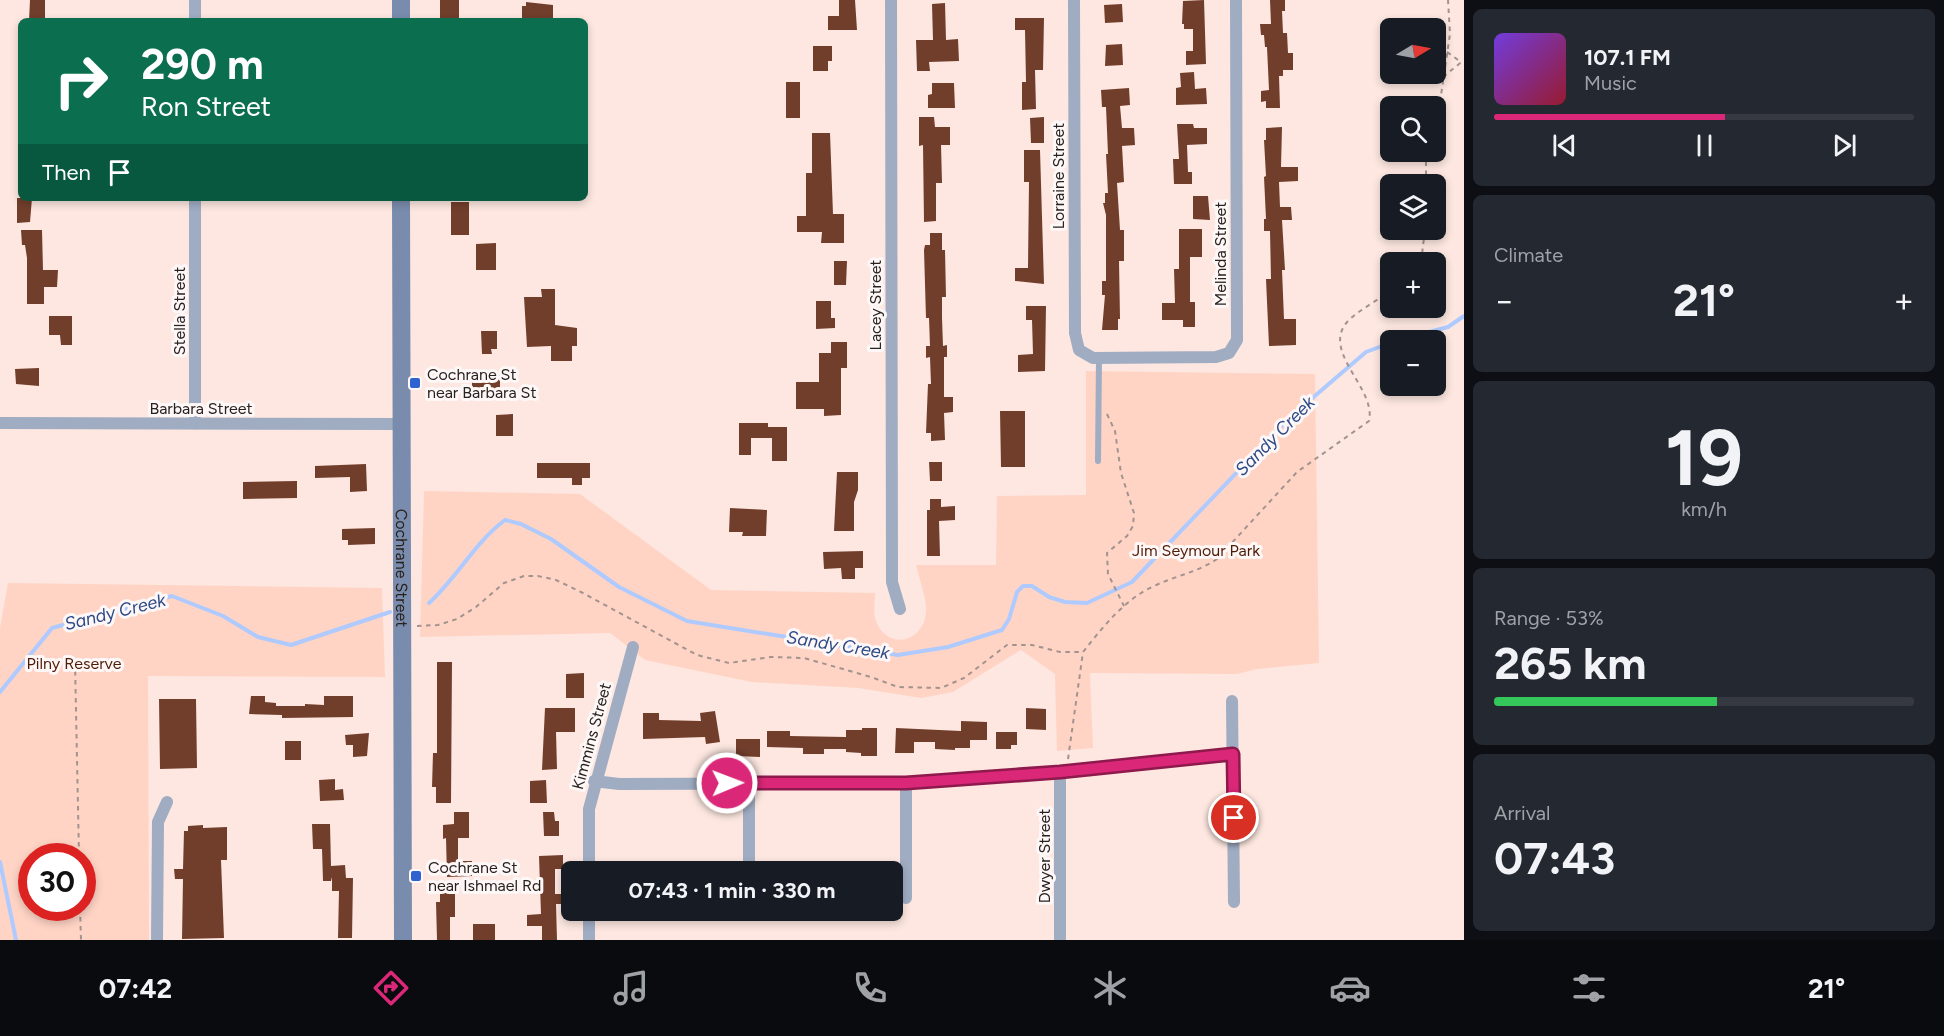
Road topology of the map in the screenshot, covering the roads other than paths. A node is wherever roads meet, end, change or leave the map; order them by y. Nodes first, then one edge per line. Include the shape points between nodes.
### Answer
1 (195, 0) edge
2 (401, 0) edge
3 (891, 0) edge
4 (1074, 0) edge
5 (1236, 0) edge
6 (195, 18) edge
7 (401, 18) edge
8 (195, 201) edge
9 (401, 201) edge
10 (1080, 350) joint
11 (1099, 358) junction
12 (0, 423) edge
13 (195, 424) junction
14 (402, 424) junction
15 (1098, 461) dead end
16 (900, 609) dead end
17 (633, 647) dead end
18 (1233, 701) dead end
19 (1233, 754) junction
20 (1060, 772) junction
21 (594, 781) junction
22 (748, 782) junction
23 (906, 783) junction
24 (167, 802) dead end
25 (589, 861) edge
26 (749, 861) edge
27 (906, 898) dead end
28 (1234, 902) dead end
29 (589, 921) edge
30 (157, 940) edge
31 (403, 940) edge
32 (590, 940) edge
33 (1060, 940) edge

1 - 6 street
2 - 7 street
3 - 16 street, Lacey Street via 892,582
4 - 10 street, Lorraine Street via 1075,333
5 - 11 street, Melinda Street via 1237,340 1229,353 1216,357
8 - 13 street, Stella Street
9 - 14 street, Cochrane Street
10 - 11 street, Melinda Street
11 - 15 lane
12 - 13 street, Barbara Street
13 - 14 street, Barbara Street
14 - 31 street, Cochrane Street
17 - 21 street, Kimmins Street
18 - 19 street
19 - 20 street
19 - 28 street
20 - 23 street
20 - 33 street, Dwyer Street
21 - 22 street
21 - 25 street, Kimmins Street via 589,809
22 - 23 street
22 - 26 street
23 - 27 street
24 - 30 street via 158,822
29 - 32 street

